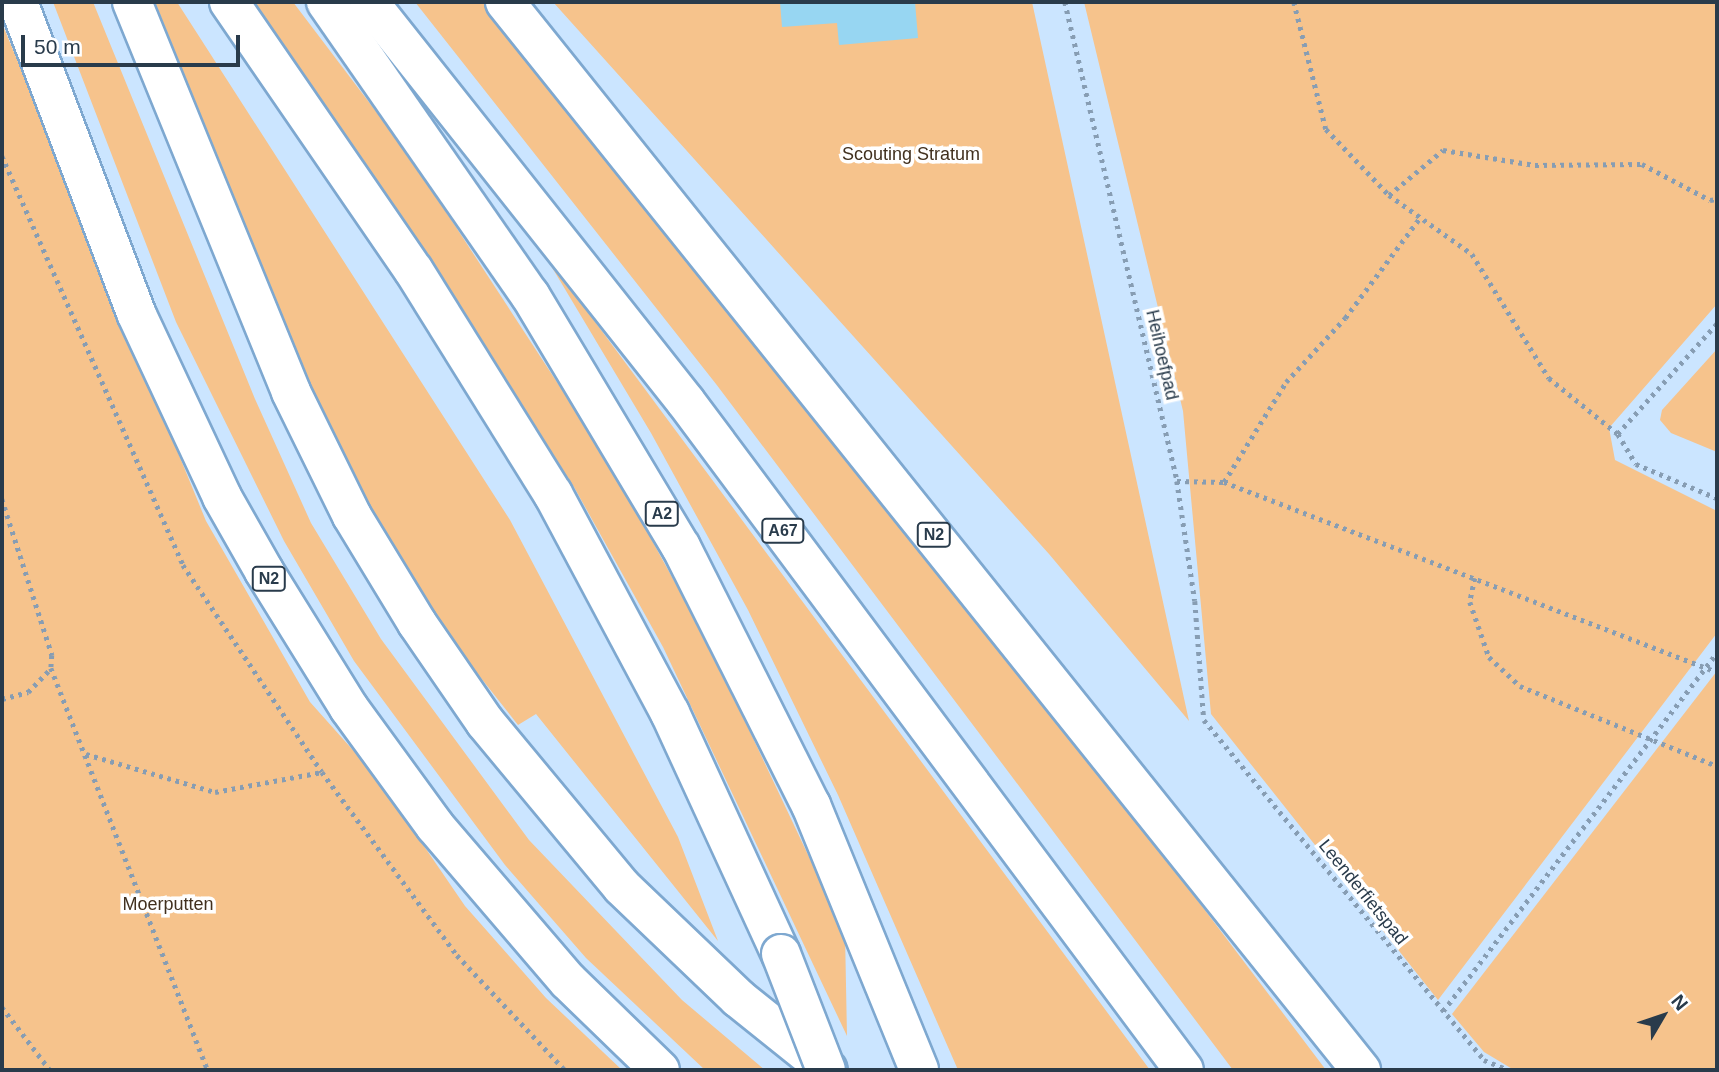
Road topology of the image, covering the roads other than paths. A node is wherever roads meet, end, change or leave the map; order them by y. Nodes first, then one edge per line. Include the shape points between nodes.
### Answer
1 (18, 2) edge
2 (132, 2) edge
3 (229, 2) edge
4 (326, 2) edge
5 (369, 2) edge
6 (505, 2) edge
7 (660, 1070) edge
8 (827, 1070) edge
9 (919, 1070) edge
10 (1184, 1070) edge
11 (1362, 1070) edge

1 - 7 highway, N2 via 136,313 222,497 264,571 349,708 435,826 568,981
2 - 8 highway via 291,391 352,516 417,623 485,722 622,887 738,998
3 - 8 highway, bridge via 421,281 553,494 670,713 781,954
4 - 9 highway, A2 via 530,295 681,547 811,805
5 - 10 highway, A67 via 686,402
6 - 11 highway, N2

